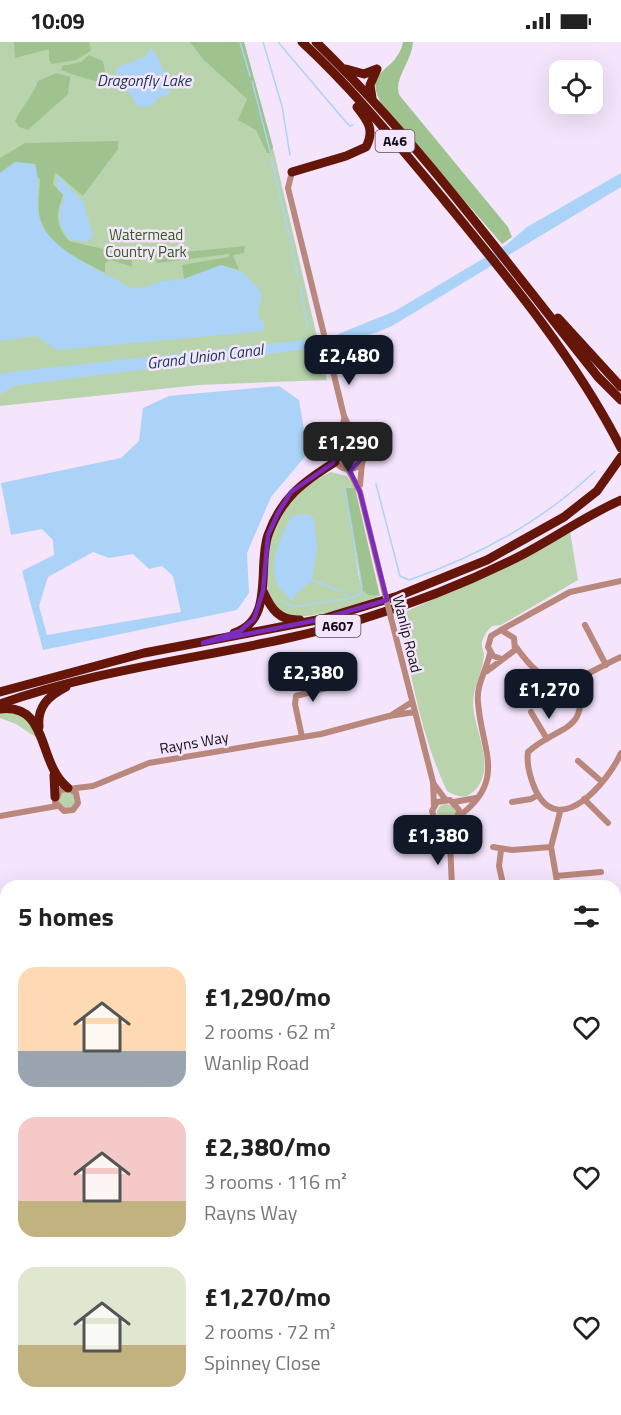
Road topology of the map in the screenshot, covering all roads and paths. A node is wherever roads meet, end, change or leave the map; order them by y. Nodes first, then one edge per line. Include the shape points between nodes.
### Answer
1 (302, 42) edge
2 (316, 42) edge
3 (328, 68) junction
4 (344, 68) junction
5 (374, 101) junction
6 (292, 172) joint
7 (486, 243) junction
8 (531, 291) junction
9 (621, 387) edge
10 (621, 400) edge
11 (344, 416) junction
12 (356, 438) junction
13 (340, 439) junction
14 (621, 448) edge
15 (621, 457) edge
16 (364, 458) junction
17 (335, 462) junction
18 (348, 469) junction
19 (360, 492) junction
20 (621, 500) edge
21 (621, 581) edge
22 (263, 591) junction
23 (321, 619) junction
24 (521, 620) junction
25 (585, 625) dead end
26 (501, 630) junction
27 (590, 635) junction
28 (514, 638) junction
29 (582, 639) dead end
30 (203, 642) junction
31 (516, 646) junction
32 (490, 653) junction
33 (621, 657) edge
34 (506, 658) junction
35 (529, 665) junction
36 (606, 665) junction
37 (486, 671) junction
38 (87, 678) junction
39 (577, 681) junction
40 (345, 683) dead end
41 (0, 692) edge
42 (412, 702) junction
43 (0, 704) edge
44 (0, 709) edge
45 (414, 712) junction
46 (531, 712) dead end
47 (389, 716) junction
48 (39, 732) junction
49 (302, 737) junction
50 (547, 739) junction
51 (621, 753) edge
52 (578, 761) dead end
53 (54, 773) junction
54 (601, 781) junction
55 (433, 782) junction
56 (93, 786) junction
57 (69, 788) junction
58 (518, 793) dead end
59 (538, 795) junction
60 (477, 797) junction
61 (445, 799) junction
62 (584, 799) junction
63 (56, 801) junction
64 (519, 801) junction
65 (454, 802) junction
66 (512, 802) dead end
67 (78, 803) junction
68 (434, 806) junction
69 (560, 812) junction
70 (597, 812) junction
71 (0, 816) edge
72 (459, 816) junction
73 (590, 818) dead end
74 (608, 823) dead end
75 (455, 824) junction
76 (442, 826) junction
77 (450, 844) junction
78 (493, 847) dead end
79 (551, 847) junction
80 (501, 850) junction
81 (601, 872) dead end
82 (593, 873) junction
83 (556, 876) junction
84 (509, 878) dead end
85 (452, 880) edge
86 (502, 880) edge
87 (504, 880) edge
88 (557, 880) edge
89 (594, 880) edge

1 - 3 highway, A46
2 - 4 highway, A46
3 - 6 highway via 369,122 370,140 359,151
3 - 7 highway, A46
4 - 5 highway, A46
4 - 5 highway via 364,74 376,69 370,85
5 - 7 highway, A46
6 - 11 street via 288,188
7 - 8 highway, A46 via 510,264
7 - 14 highway, A46 via 500,270 572,365
8 - 9 highway
8 - 10 highway, A46 via 598,377
11 - 12 street
11 - 13 street
12 - 13 street
12 - 16 street via 364,447
12 - 16 street, Wanlip Road via 376,442
13 - 17 street via 332,451
15 - 23 highway, A607 via 610,476 582,504 515,545 398,596
16 - 18 street via 359,466
16 - 19 street, Wanlip Road
17 - 18 street
17 - 22 highway via 291,492 278,513 262,561
18 - 19 street, Wanlip Road
19 - 42 street, Wanlip Road, bridge
20 - 38 highway, A607 via 491,570 401,606 277,640
21 - 24 street via 570,592
22 - 23 highway via 274,611 286,619
22 - 30 highway via 258,613 248,626
23 - 30 highway, A607
24 - 26 street
24 - 28 street
25 - 27 street
26 - 28 street
26 - 32 street via 490,636
27 - 29 street
27 - 36 street
28 - 31 street
30 - 41 highway, A607 via 76,670
31 - 34 street
31 - 35 street
32 - 34 street
32 - 37 street
33 - 36 street
34 - 35 street
34 - 37 street
35 - 39 street via 548,678
36 - 39 street
37 - 60 street via 477,701 489,759 488,774
38 - 43 highway, A607
38 - 48 highway via 45,702 38,718
39 - 50 street via 579,714 568,728
40 - 49 street via 296,696
42 - 45 street, Wanlip Road
42 - 47 street, Rayns Way
44 - 48 highway via 13,707 27,712
45 - 47 street, Rayns Way
45 - 55 street, Wanlip Road
46 - 50 street via 532,721
47 - 49 street, Rayns Way
48 - 53 highway
49 - 56 street, Rayns Way via 149,764
50 - 59 street via 528,752
51 - 54 street
52 - 54 street
53 - 57 highway
53 - 63 highway
54 - 62 street
55 - 61 street, Wanlip Road
55 - 68 street, Wanlip Road
56 - 57 street, Rayns Way
56 - 67 street, Rayns Way
57 - 63 street via 60,790
57 - 67 street via 76,793
58 - 64 street
59 - 64 street
59 - 69 street
60 - 65 street
60 - 72 street
61 - 65 street
61 - 68 street
62 - 69 street
62 - 70 street
63 - 67 street via 69,811
63 - 71 street
64 - 66 street
65 - 72 street
68 - 76 street via 433,819
69 - 79 street
70 - 73 street
70 - 74 street
72 - 75 street
75 - 76 street
75 - 77 street
76 - 77 street
77 - 85 street
78 - 80 street
79 - 80 street
79 - 83 street
80 - 86 street
81 - 82 street
82 - 83 street
82 - 89 street
83 - 88 street
84 - 87 street

